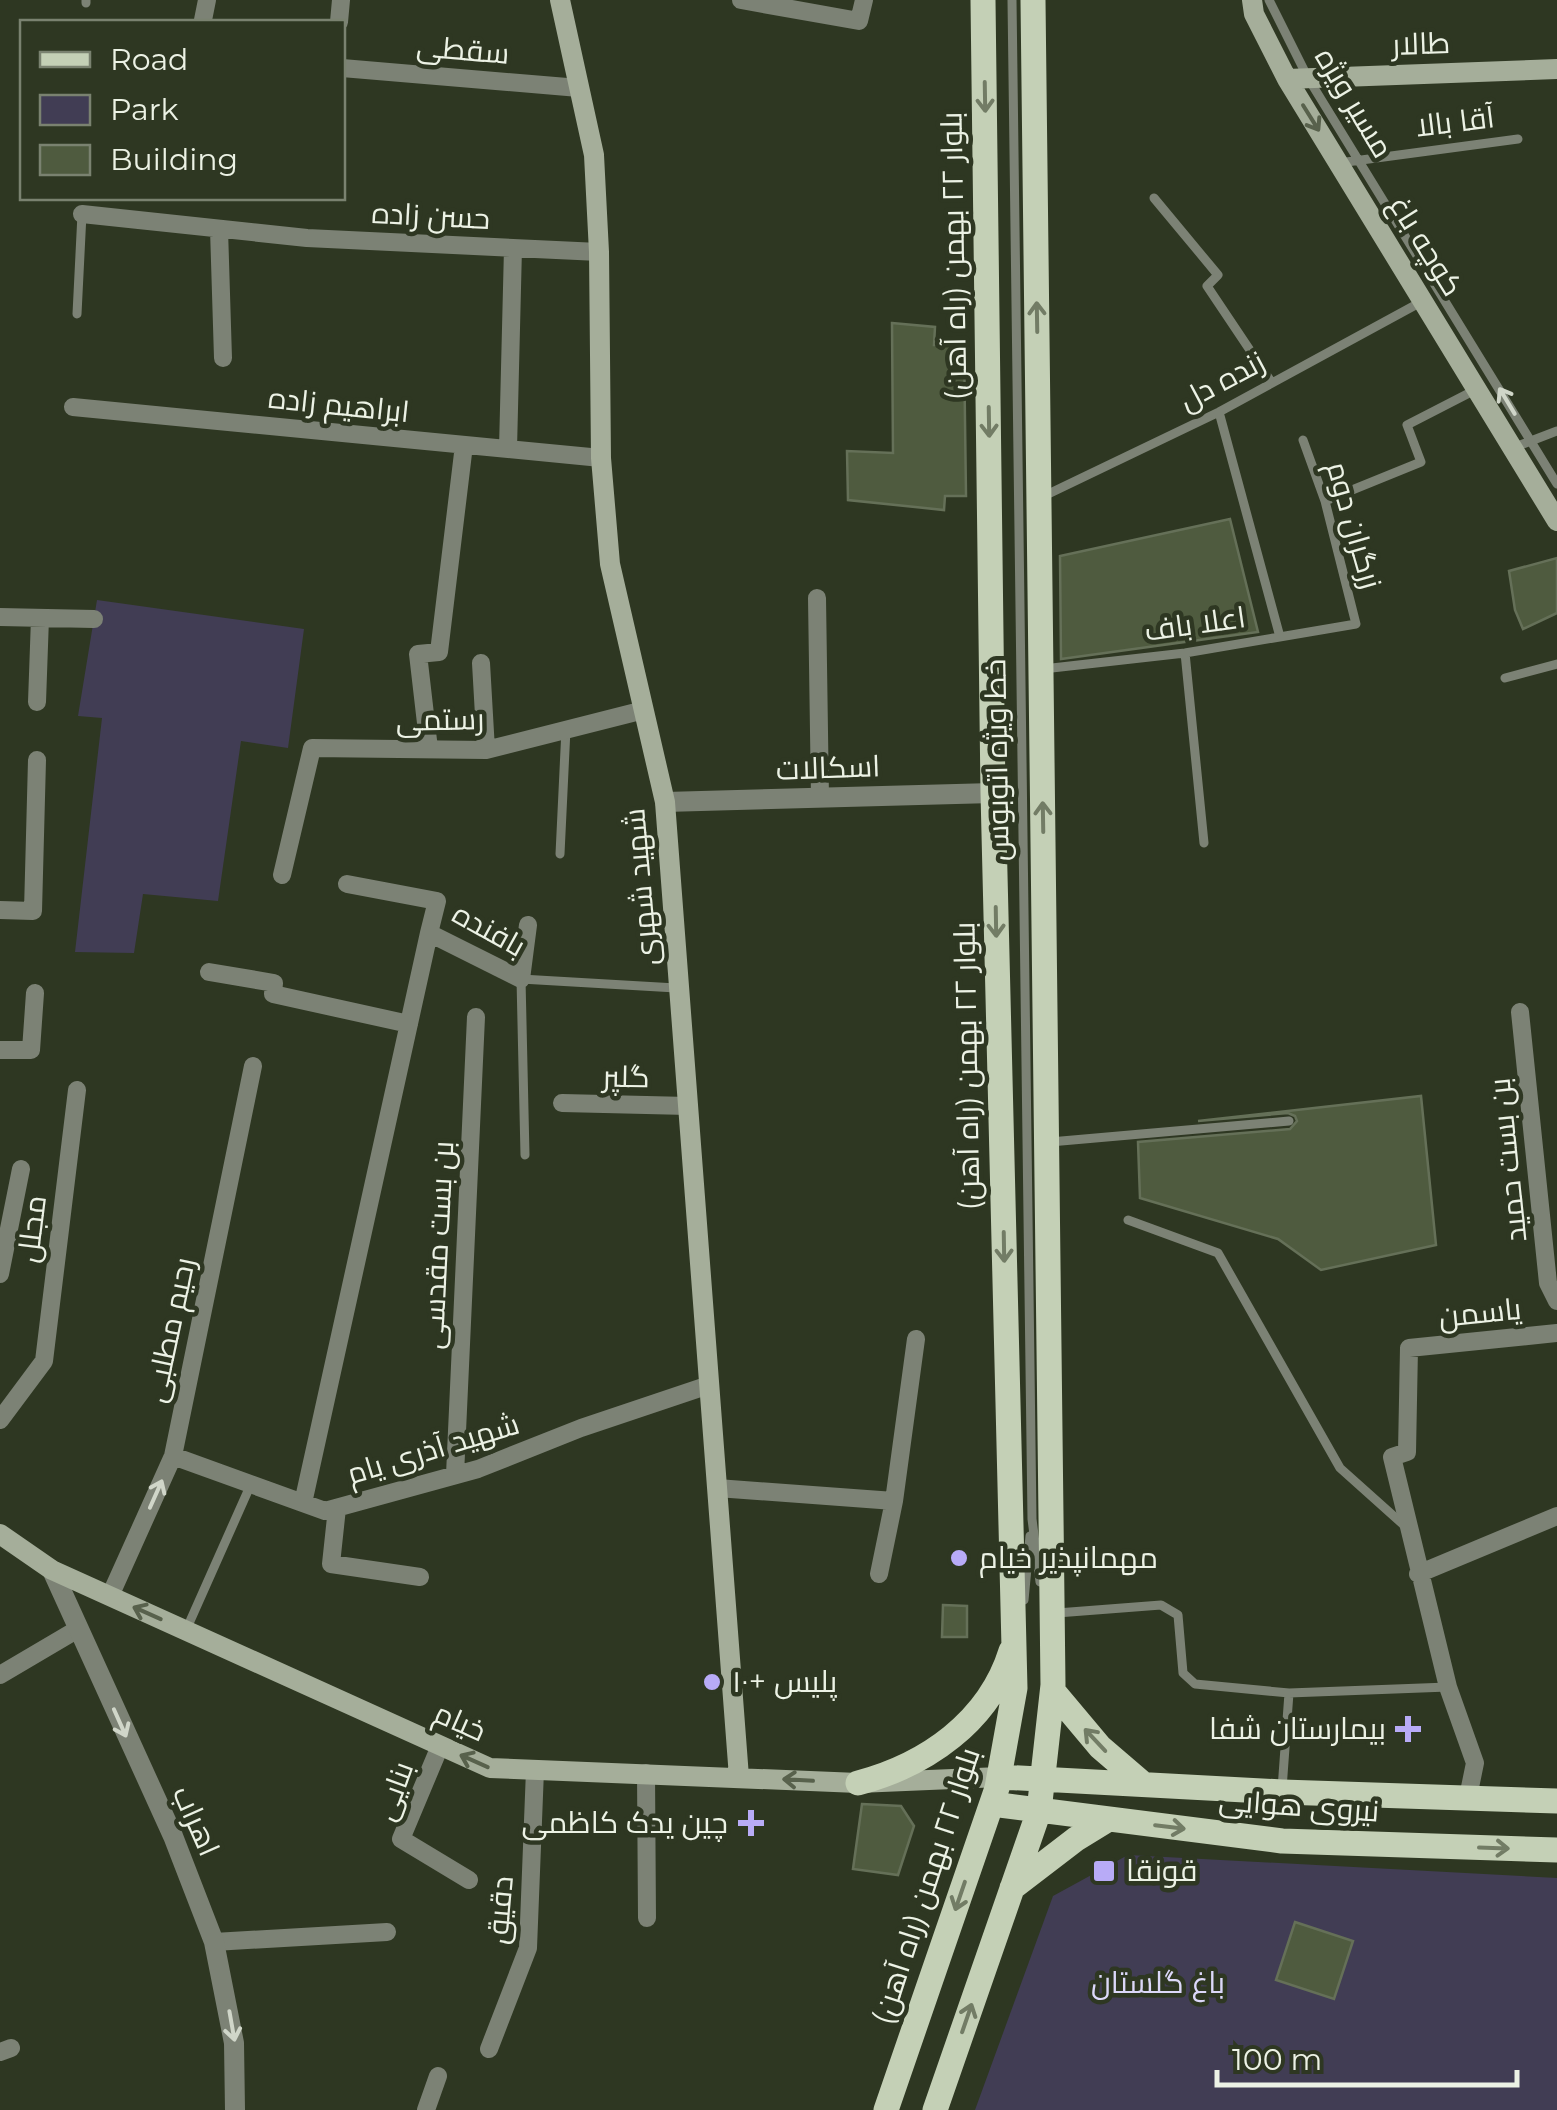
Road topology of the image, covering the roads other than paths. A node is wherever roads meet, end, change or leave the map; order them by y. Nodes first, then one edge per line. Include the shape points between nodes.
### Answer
1 (206, 0) edge
2 (560, 0) edge
3 (740, 0) edge
4 (864, 0) edge
5 (984, 0) edge
6 (1012, 0) edge
7 (1033, 0) edge
8 (1252, 0) edge
9 (1269, 0) edge
10 (204, 20) dead end
11 (345, 68) edge
12 (1557, 68) edge
13 (1298, 78) junction
14 (579, 88) junction
15 (1518, 139) dead end
16 (1349, 161) junction
17 (1154, 198) dead end
18 (82, 214) joint
19 (219, 229) junction
20 (513, 248) junction
21 (599, 252) junction
22 (1424, 300) junction
23 (77, 314) dead end
24 (224, 358) dead end
25 (1272, 383) junction
26 (1478, 388) junction
27 (73, 407) dead end
28 (1219, 412) junction
29 (1557, 432) edge
30 (1303, 440) dead end
31 (1523, 444) junction
32 (464, 445) junction
33 (508, 449) junction
34 (600, 458) junction
35 (1557, 484) edge
36 (1040, 499) junction
37 (1325, 501) junction
38 (1557, 521) edge
39 (818, 598) dead end
40 (0, 617) edge
41 (40, 618) junction
42 (94, 620) dead end
43 (1356, 624) joint
44 (1280, 636) junction
45 (1185, 653) junction
46 (481, 663) dead end
47 (1557, 664) edge
48 (1041, 669) junction
49 (1505, 678) dead end
50 (37, 702) dead end
51 (644, 710) junction
52 (566, 729) junction
53 (430, 749) junction
54 (486, 750) junction
55 (37, 760) dead end
56 (993, 793) junction
57 (820, 798) junction
58 (665, 802) junction
59 (1204, 843) dead end
60 (560, 854) dead end
61 (282, 875) dead end
62 (347, 884) dead end
63 (0, 910) edge
64 (528, 924) dead end
65 (429, 933) junction
66 (208, 972) dead end
67 (522, 979) junction
68 (679, 988) junction
69 (35, 993) dead end
70 (1520, 1012) dead end
71 (476, 1017) dead end
72 (409, 1024) junction
73 (0, 1050) edge
74 (253, 1066) dead end
75 (77, 1090) dead end
76 (562, 1102) dead end
77 (688, 1106) junction
78 (1290, 1121) dead end
79 (1047, 1142) junction
80 (525, 1155) dead end
81 (20, 1169) dead end
82 (1128, 1220) dead end
83 (0, 1274) edge
84 (1557, 1301) edge
85 (1557, 1333) edge
86 (916, 1339) dead end
87 (709, 1385) junction
88 (0, 1420) edge
89 (172, 1456) junction
90 (455, 1475) junction
91 (251, 1484) junction
92 (717, 1488) junction
93 (894, 1501) junction
94 (303, 1503) junction
95 (336, 1508) junction
96 (1557, 1516) edge
97 (1032, 1519) junction
98 (1408, 1528) junction
99 (0, 1534) edge
100 (52, 1570) junction
101 (879, 1574) dead end
102 (1418, 1574) junction
103 (420, 1577) dead end
104 (110, 1596) junction
105 (1052, 1613) junction
106 (78, 1629) junction
107 (186, 1630) junction
108 (1014, 1642) junction
109 (0, 1674) edge
110 (1015, 1688) junction
111 (1053, 1688) junction
112 (1448, 1688) junction
113 (1289, 1693) junction
114 (440, 1746) junction
115 (535, 1770) junction
116 (646, 1772) junction
117 (1000, 1776) junction
118 (739, 1777) junction
119 (1044, 1777) junction
120 (858, 1783) junction
121 (1142, 1783) junction
122 (1282, 1792) junction
123 (1468, 1797) junction
124 (1557, 1801) edge
125 (992, 1804) junction
126 (1038, 1811) junction
127 (1108, 1820) junction
128 (1557, 1850) edge
129 (469, 1880) dead end
130 (1012, 1888) junction
131 (647, 1918) dead end
132 (387, 1932) dead end
133 (214, 1942) junction
134 (488, 2048) dead end
135 (438, 2076) dead end
136 (236, 2110) edge
137 (426, 2110) edge
138 (886, 2110) edge
139 (935, 2110) edge

1 - 10 street
2 - 14 main road, شهید شهری
3 - 4 street via 859,21
5 -> 56 main road, بلوار ۲۲ بهمن (راه آهن)
6 - 97 lane, خط ویژه اتوبوس
36 -> 7 main road
8 - 13 main road, کوچه باغ via 1254,14
9 - 13 lane, مسیر ویژه
11 - 14 street, سقطی
12 - 13 main road, طالار
13 - 16 main road, کوچه باغ
14 - 21 main road, شهید شهری via 594,155
15 - 16 lane, آقا بالا
16 - 22 main road, کوچه باغ
31 -> 16 lane, مسیر ویژه
17 - 25 lane via 1218,275 1207,286
18 - 19 street, حسن زاده
18 - 23 lane
19 - 20 street, حسن زاده
19 - 24 street
20 - 21 street, حسن زاده
20 - 33 street
21 - 34 main road, شهید شهری
22 - 25 lane, زنده دل
22 - 26 main road, کوچه باغ
25 - 28 lane, زنده دل
26 - 31 main road, کوچه باغ
26 - 37 lane via 1406,425 1421,462
27 - 32 street, ابراهیم زاده
28 - 36 lane, زنده دل
28 - 44 lane
29 - 31 lane
30 - 37 lane, زرگران دوم
31 - 35 lane, مسیر ویژه
31 - 38 main road, کوچه باغ
32 - 33 street, ابراهیم زاده
32 - 53 street via 439,652 418,654
33 - 34 street, ابراهیم زاده
34 - 51 main road, شهید شهری via 610,564
36 - 48 main road
37 - 43 lane, زرگران دوم
39 - 57 street
40 - 41 street
41 - 42 street
41 - 50 street
43 - 44 lane, اعلا باف
44 - 45 lane, اعلا باف
45 - 48 lane, اعلا باف
45 - 59 lane
46 - 54 street
47 - 49 lane
79 -> 48 main road
51 - 52 street, رستمی
51 - 58 main road, شهید شهری
52 - 54 street, رستمی
52 - 60 lane
53 - 54 street, رستمی
53 - 61 street, رستمی via 312,748
55 - 63 street via 33,911
56 - 57 street, اسکالات
56 -> 108 main road, بلوار ۲۲ بهمن (راه آهن)
57 - 58 street, اسکالات
58 - 68 main road, شهید شهری
62 - 65 street, بافنده via 437,901
64 - 67 street, بافنده
65 - 67 street, بافنده
65 - 72 street
66 - 72 street via 274,983 273,994
67 - 68 lane, بافنده
67 - 80 lane, بافنده
68 - 77 main road, شهید شهری
69 - 73 street via 31,1050
70 - 84 street, بن بست حمید via 1548,1283
71 - 90 street, بن بست مقدسی
72 - 94 street
74 - 89 street, رحیم مطلبی
75 - 88 street, مجلل via 44,1361
76 - 77 street, گلپر
77 - 87 main road, شهید شهری
78 - 79 lane
79 - 105 main road
81 - 83 street
82 - 98 lane via 1218,1254 1340,1468
85 - 98 street, یاسمن via 1409,1348 1406,1452 1392,1457
86 - 93 street
87 - 90 street, شهید آذری یام
87 - 92 main road, شهید شهری
89 - 91 street, شهید آذری یام
104 -> 89 street, رحیم مطلبی
90 - 95 street, شهید آذری یام
91 - 94 street, شهید آذری یام
91 - 107 lane
92 - 93 street
92 - 118 main road, شهید شهری
93 - 101 street
94 - 95 street, شهید آذری یام
95 - 103 street via 331,1564
96 - 102 street
97 - 110 lane
97 - 111 lane
98 - 102 street
99 - 100 main road, خیام
100 - 104 main road, خیام
100 - 106 street, اهراب
102 - 112 street
107 -> 104 main road, خیام
105 - 111 main road
105 - 113 lane via 1161,1605 1178,1615 1183,1674 1195,1684
106 - 109 street
106 -> 133 street, اهراب
107 - 114 main road, خیام
108 - 110 main road, بلوار ۲۲ بهمن (راه آهن)
108 - 120 main road via 996,1684 961,1730 893,1774
110 - 117 main road, بلوار ۲۲ بهمن (راه آهن)
111 - 119 main road
121 -> 111 main road via 1100,1747
112 - 113 lane
112 - 123 street via 1475,1763
113 - 122 lane
115 -> 114 main road, خیام via 490,1768
114 - 129 street, بنایی via 401,1839
115 - 116 main road, خیام
115 - 134 street, دقیق via 528,1948
116 - 118 main road, خیام
116 - 131 street
117 - 119 main road, نیروی هوایی
117 - 120 main road, خیام
117 - 125 main road, بلوار ۲۲ بهمن (راه آهن)
120 -> 118 main road, خیام
119 - 121 main road, نیروی هوایی
119 - 126 main road
121 - 122 main road, نیروی هوایی
122 - 123 main road, نیروی هوایی
123 - 124 main road, نیروی هوایی
125 - 126 main road, نیروی هوایی
125 -> 138 main road, بلوار ۲۲ بهمن (راه آهن)
126 - 127 main road, نیروی هوایی
126 - 130 main road
127 -> 128 main road, نیروی هوایی via 1282,1841
127 - 130 main road
139 -> 130 main road
132 - 133 street
133 -> 136 street, اهراب via 234,2043
135 - 137 street

